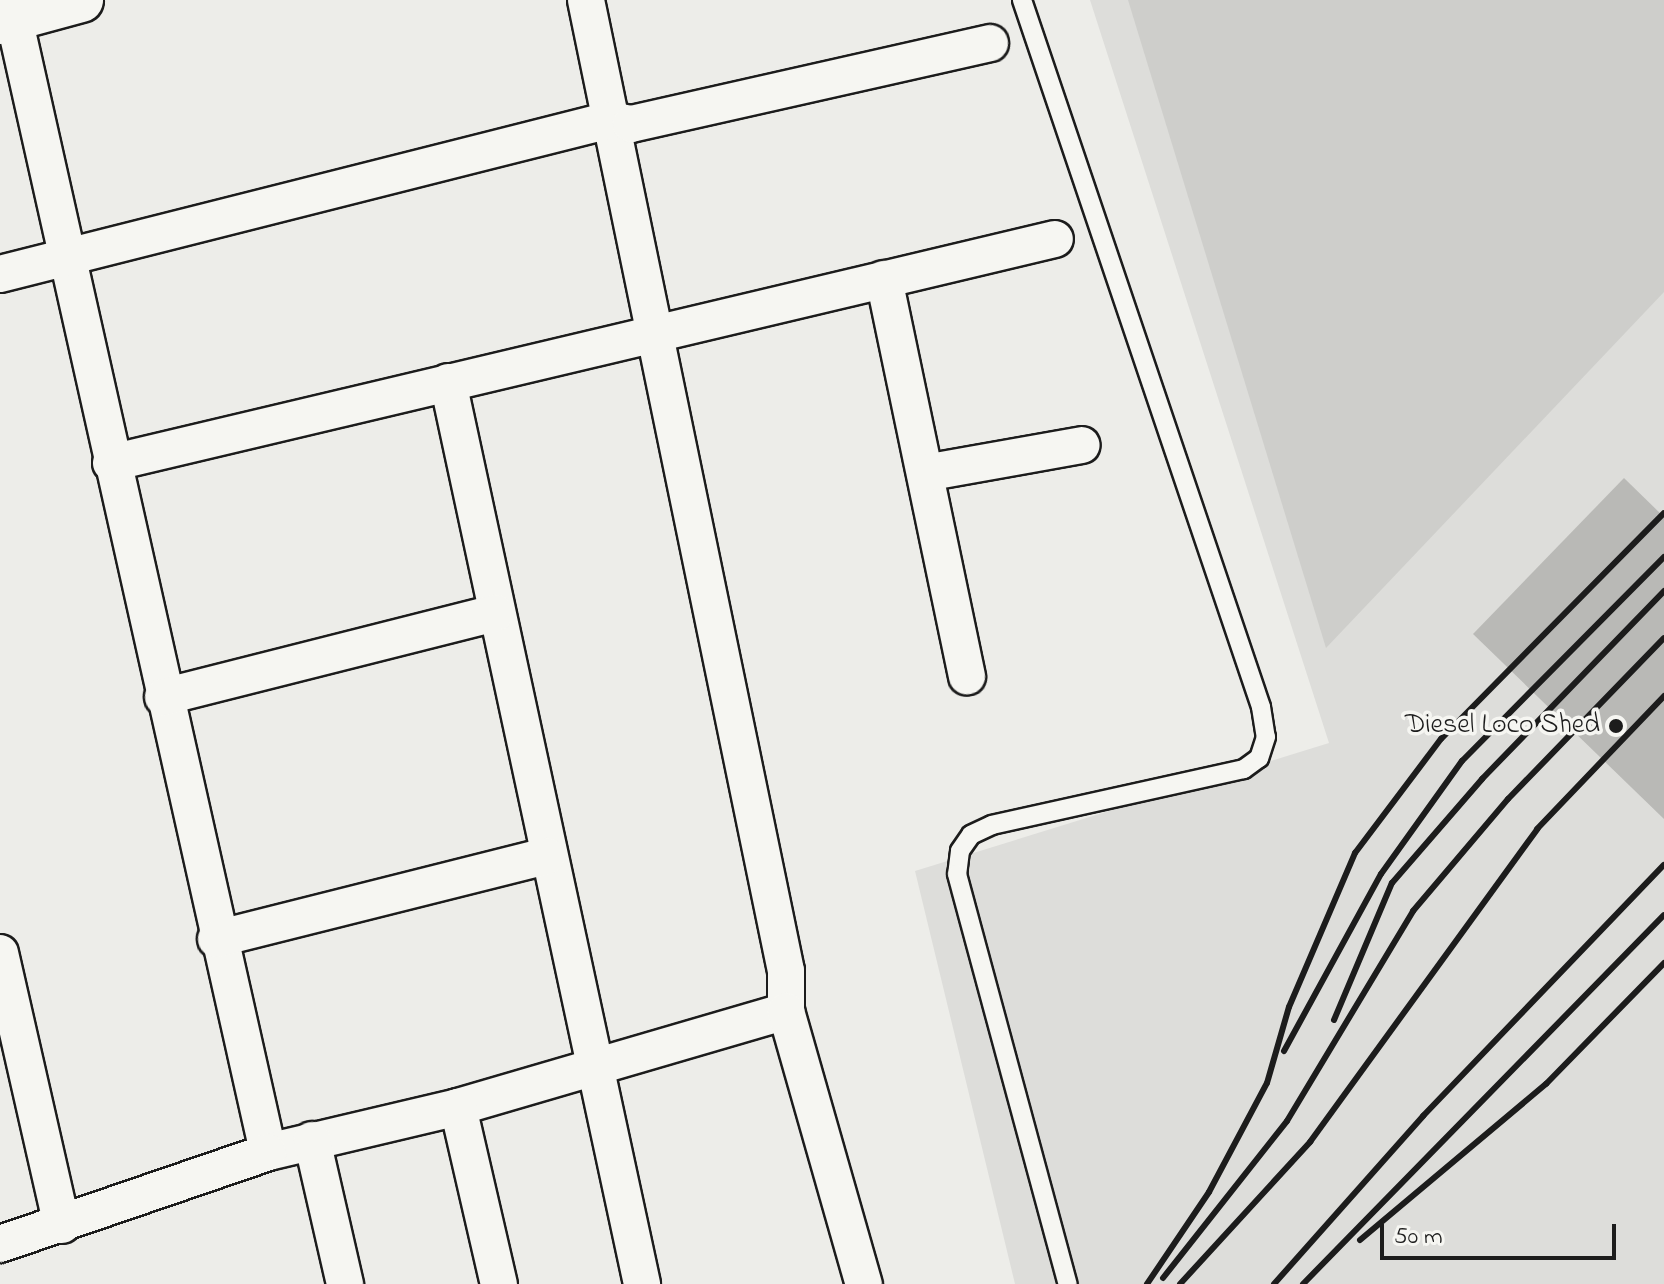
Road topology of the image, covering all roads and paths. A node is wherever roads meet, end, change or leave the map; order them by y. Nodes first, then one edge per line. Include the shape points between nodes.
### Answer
1 (81, 0) edge
2 (586, 0) edge
3 (1022, 0) edge
4 (7, 20) edge
5 (990, 43) dead end
6 (610, 120) junction
7 (1055, 239) dead end
8 (66, 256) junction
9 (0, 274) edge
10 (884, 279) junction
11 (654, 333) junction
12 (448, 382) junction
13 (1082, 445) dead end
14 (111, 463) junction
15 (925, 473) junction
16 (496, 613) junction
17 (967, 676) dead end
18 (163, 697) junction
19 (547, 856) junction
20 (216, 939) junction
21 (0, 953) edge
22 (786, 1011) junction
23 (590, 1064) junction
24 (458, 1107) junction
25 (312, 1140) junction
26 (268, 1152) junction
27 (62, 1225) junction
28 (0, 1244) edge
29 (345, 1284) edge
30 (499, 1284) edge
31 (642, 1284) edge
32 (864, 1284) edge
33 (1068, 1284) edge

1 - 4 main road
2 - 6 street
3 - 33 lane via 1199,518 1266,737 1259,758 1244,769 992,825 971,835 960,851 957,874
4 - 8 street
5 - 6 street via 631,124
6 - 8 street
6 - 11 street
7 - 10 street
8 - 9 street
8 - 14 street
10 - 11 street
10 - 15 street
11 - 12 street
11 - 22 street via 786,971
12 - 14 street
12 - 16 street
13 - 15 street
14 - 18 street
15 - 17 street
16 - 18 street
16 - 19 street
18 - 20 street
19 - 20 street
19 - 23 street
20 - 26 street
21 - 27 street
22 - 23 street
22 - 32 street
23 - 24 street
23 - 31 street
24 - 25 street
24 - 30 street
25 - 26 street
25 - 29 street
26 - 27 street
27 - 28 street

